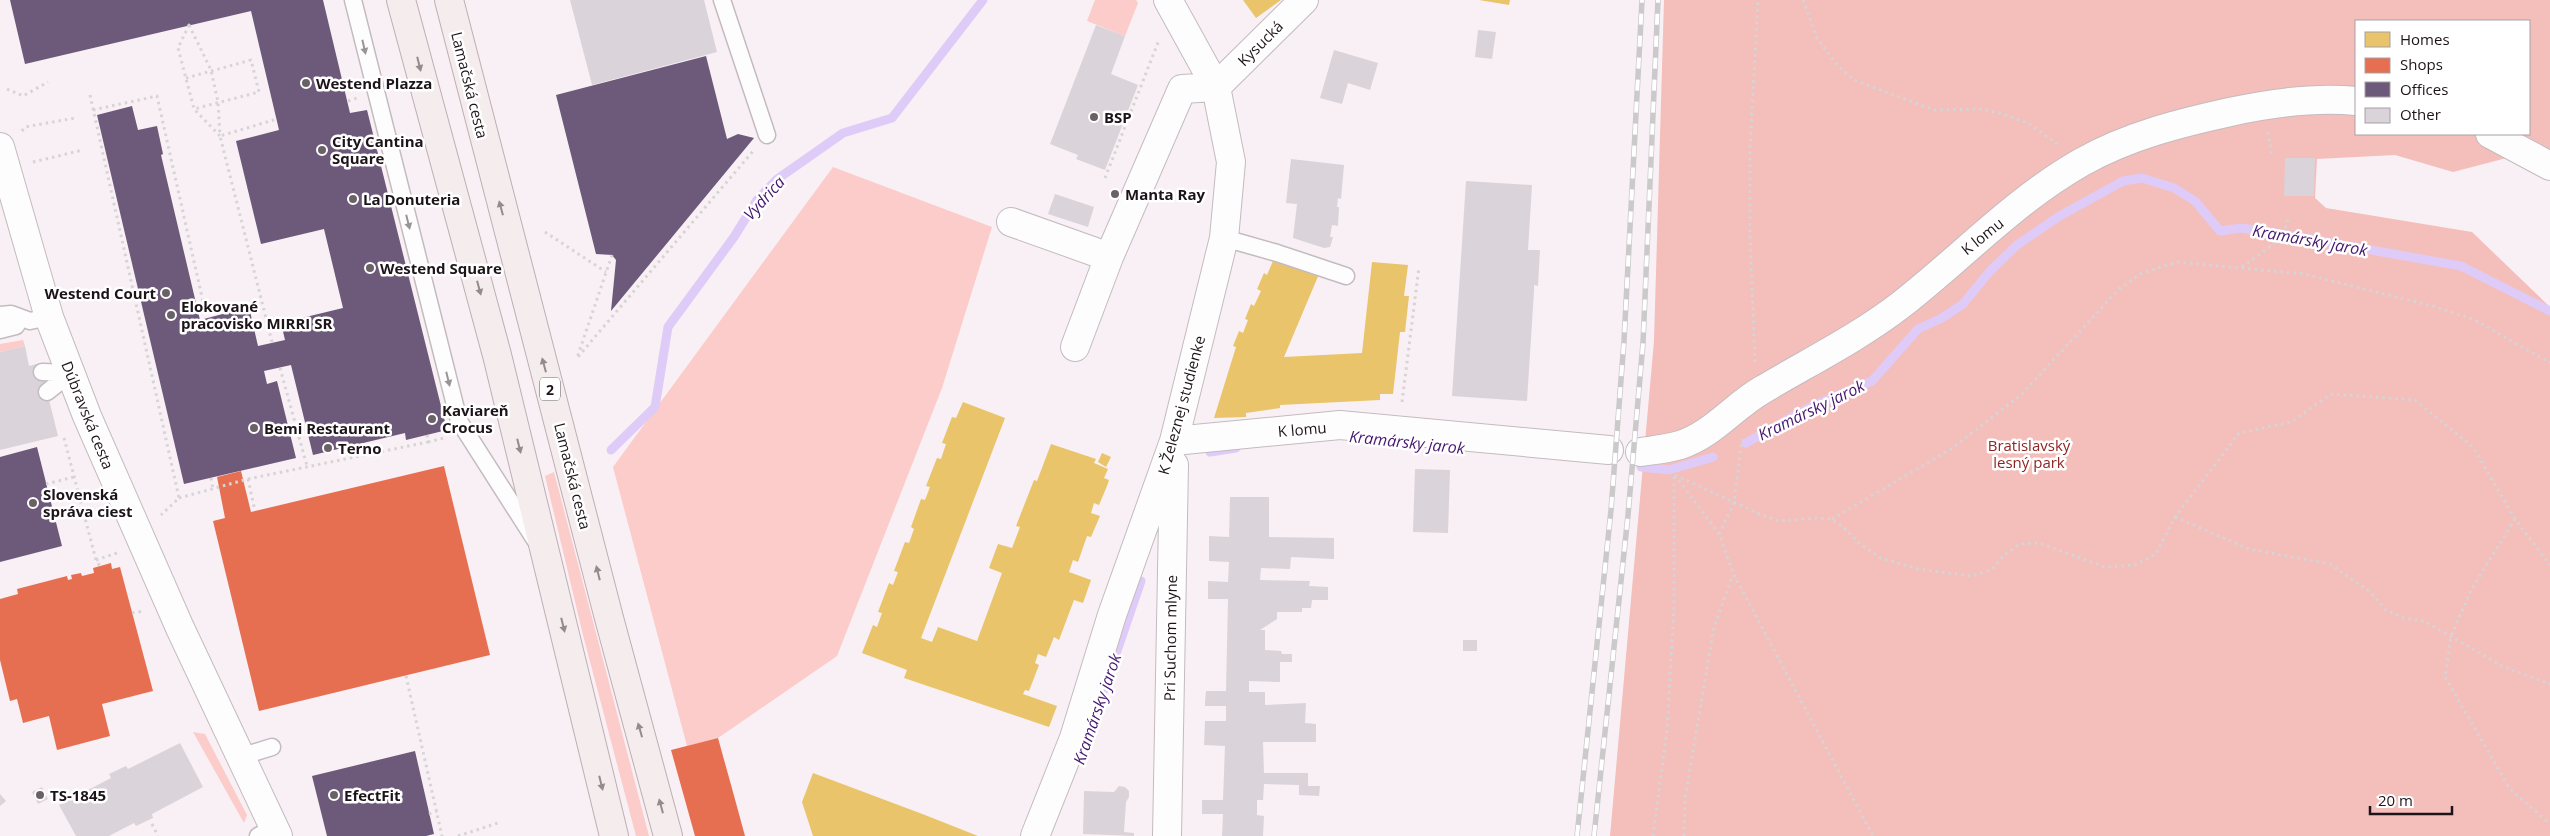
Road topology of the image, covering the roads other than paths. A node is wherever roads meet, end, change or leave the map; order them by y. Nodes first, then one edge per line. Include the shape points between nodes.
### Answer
1 (352, 0) edge
2 (401, 0) edge
3 (448, 0) edge
4 (722, 0) edge
5 (1168, 0) edge
6 (1304, 0) edge
7 (1216, 87) junction
8 (2355, 101) edge
9 (767, 135) road end
10 (2492, 135) edge
11 (9, 141) edge
12 (2550, 166) edge
13 (1012, 222) dead end
14 (1224, 238) junction
15 (1109, 257) junction
16 (1346, 276) dead end
17 (0, 315) edge
18 (49, 317) junction
19 (20, 319) junction
20 (0, 330) edge
21 (1075, 347) dead end
22 (42, 372) dead end
23 (71, 374) junction
24 (47, 392) dead end
25 (1174, 441) junction
26 (1609, 450) dead end
27 (1640, 452) dead end
28 (547, 558) junction
29 (272, 747) dead end
30 (240, 757) junction
31 (270, 833) edge
32 (614, 836) edge
33 (668, 836) edge
34 (1035, 836) edge
35 (1167, 836) edge

1 -> 28 lane via 459,421
2 -> 28 main road
33 -> 3 main road, Lamačská cesta / 2
4 - 9 lane
5 - 7 street, K Železnej studienke
6 - 7 street, Kysucká
7 - 14 street, K Železnej studienke via 1231,162
7 - 15 street via 1182,89
8 - 27 street, K lomu via 2332,99 2264,105 2194,120 2124,142 2082,162 2024,201 1901,304 1844,344 1748,398 1716,425 1681,445
10 - 12 street
11 - 18 street, Dúbravská cesta
13 - 15 street
14 - 16 lane
14 - 25 street, K Železnej studienke
15 - 21 street
17 - 19 lane via 11,314
18 - 19 lane via 30,321
18 - 23 street, Dúbravská cesta
19 - 20 lane via 16,326
22 - 23 lane
23 - 24 lane
23 - 30 street, Dúbravská cesta via 138,535
25 - 26 street, K lomu via 1340,425
25 - 34 street, K Železnej studienke via 1112,616 1074,738
25 - 35 street, Pri Suchom mlyne
28 -> 32 main road
29 - 30 lane
30 - 31 street, Dúbravská cesta

